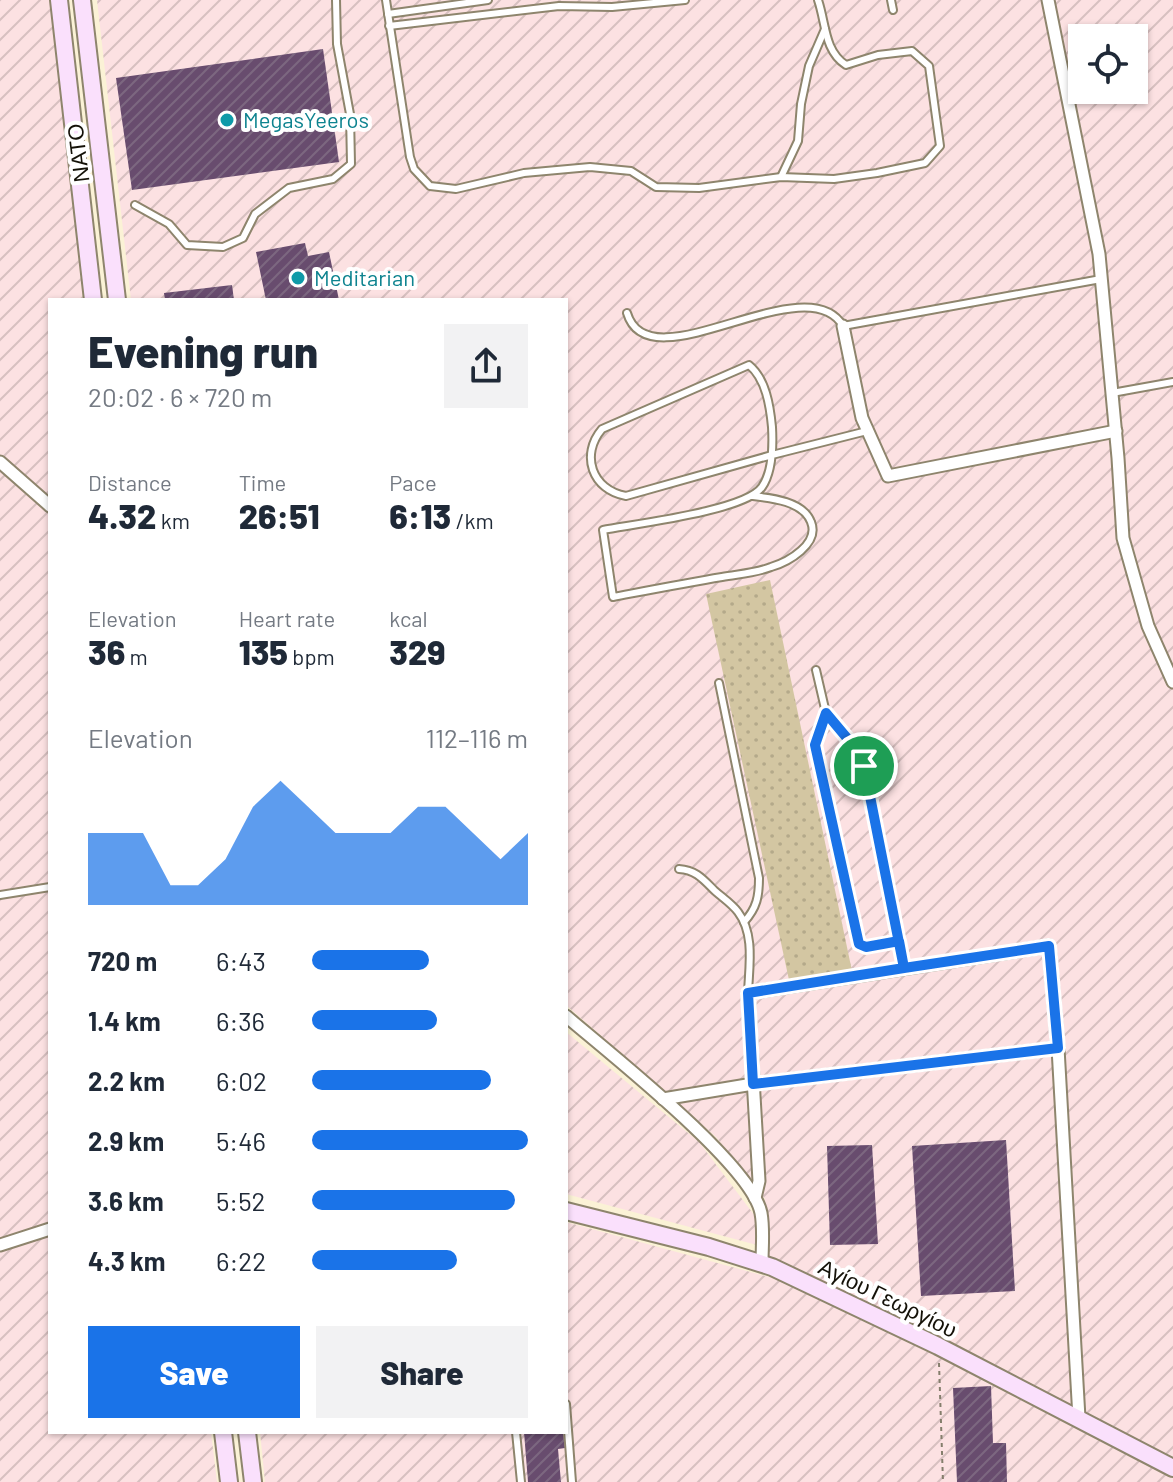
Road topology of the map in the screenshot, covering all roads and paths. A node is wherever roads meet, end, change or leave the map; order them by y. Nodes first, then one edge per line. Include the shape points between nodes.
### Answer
1 (59, 0) edge
2 (82, 0) edge
3 (336, 0) edge
4 (386, 0) edge
5 (488, 0) edge
6 (685, 0) edge
7 (818, 0) edge
8 (891, 0) edge
9 (1048, 0) edge
10 (893, 10) dead end
11 (388, 14) junction
12 (389, 26) junction
13 (826, 28) junction
14 (781, 177) junction
15 (135, 205) dead end
16 (1101, 279) junction
17 (93, 298) edge
18 (117, 298) edge
19 (627, 313) dead end
20 (843, 326) junction
21 (1173, 382) edge
22 (1112, 393) junction
23 (867, 431) junction
24 (1116, 431) junction
25 (772, 455) junction
26 (0, 462) edge
27 (752, 496) junction
28 (48, 504) edge
29 (816, 670) dead end
30 (1173, 682) edge
31 (719, 683) dead end
32 (826, 713) junction
33 (679, 869) dead end
34 (48, 887) edge
35 (0, 895) edge
36 (744, 922) junction
37 (899, 941) junction
38 (904, 968) junction
39 (748, 993) junction
40 (568, 1018) edge
41 (1058, 1048) junction
42 (753, 1084) junction
43 (663, 1099) junction
44 (755, 1198) junction
45 (568, 1212) edge
46 (48, 1230) edge
47 (0, 1245) edge
48 (762, 1263) junction
49 (938, 1346) junction
50 (1079, 1418) junction
51 (568, 1430) edge
52 (223, 1434) edge
53 (247, 1434) edge
54 (516, 1434) edge
55 (1173, 1468) edge
56 (229, 1482) edge
57 (253, 1482) edge
58 (521, 1482) edge
59 (572, 1482) edge
60 (943, 1482) edge

1 - 17 main road, ΝΑΤΟ
2 - 18 main road, ΝΑΤΟ
3 - 15 lane via 351,164 333,179 289,188 255,214 243,238 223,247 187,245 169,224
4 - 11 lane
5 - 11 lane
6 - 12 lane via 559,6
7 - 13 lane
8 - 10 lane
9 - 16 street
11 - 12 lane
12 - 14 lane via 410,157 430,186 456,189 524,173 590,167 631,171 656,187 699,188
13 - 14 lane via 809,66 798,141
13 - 14 lane via 837,59 846,65 912,51 929,66 940,146 925,163 913,166 834,179
16 - 20 lane
16 - 22 street
19 - 20 lane via 635,330 649,338 785,310 824,310
20 - 23 street
21 - 22 lane
22 - 24 street
23 - 24 street via 888,476
23 - 25 lane
24 - 30 street via 1127,559
25 - 25 lane via 768,401 749,365 602,429 590,458 603,487 626,496
25 - 27 lane via 762,487
26 - 28 street
27 - 27 lane via 782,501 807,514 812,523 810,542 772,567 613,597 603,530 696,513
29 - 32 lane
31 - 36 lane via 759,878 754,911
32 - 37 lane via 864,766
32 - 37 lane via 815,745 857,941 866,947
33 - 36 lane via 699,874
34 - 35 lane
36 - 39 lane
37 - 38 lane
38 - 39 street
38 - 41 street via 1049,946
39 - 42 street
40 - 43 street
41 - 42 street
41 - 50 street
42 - 43 street
42 - 44 street via 759,1181
43 - 44 street via 706,1139
44 - 48 street via 761,1213
45 - 48 main road, Αγίου Γεωργίου
46 - 47 street
48 - 49 main road, Αγίου Γεωργίου
49 - 50 main road, Αγίου Γεωργίου
49 - 60 path
50 - 55 main road, Αγίου Γεωργίου
51 - 59 lane
52 - 56 main road
53 - 57 main road
54 - 58 lane

